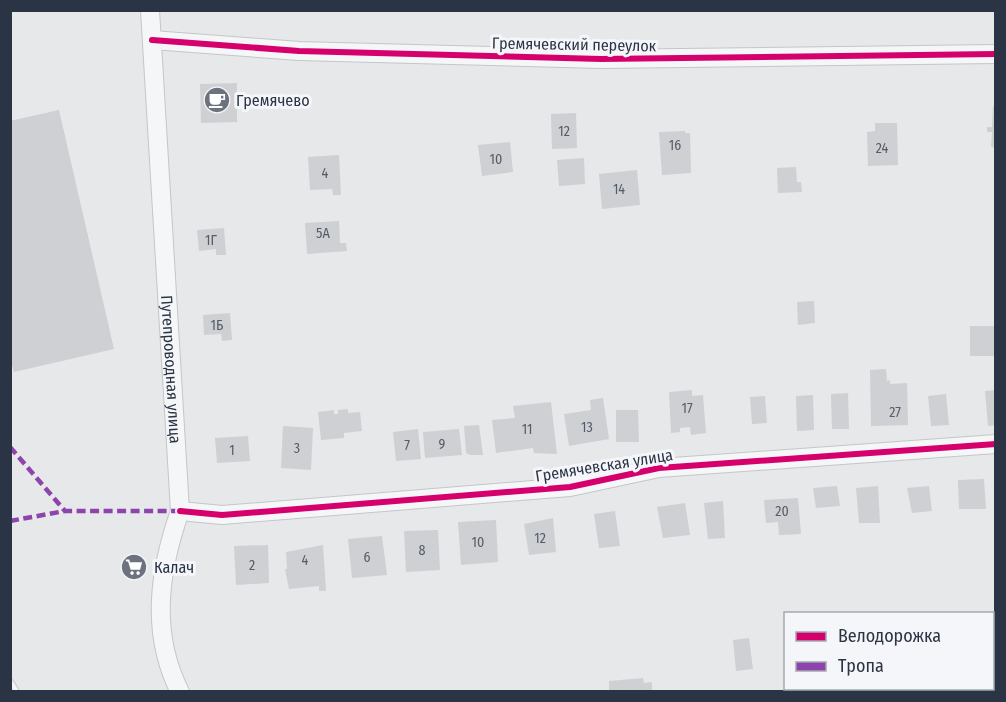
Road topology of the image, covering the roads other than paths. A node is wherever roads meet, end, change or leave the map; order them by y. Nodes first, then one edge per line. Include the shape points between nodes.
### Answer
1 (150, 10) edge
2 (152, 40) junction
3 (996, 54) edge
4 (996, 444) edge
5 (180, 511) junction
6 (180, 692) edge

1 - 2 street, Путепроводная улица
2 - 3 street, Гремячевский переулок via 299,51 601,59
2 - 5 street, Путепроводная улица
4 - 5 street, Гремячевская улица via 659,468 570,486 505,493 222,515
5 - 6 street, Путепроводная улица via 161,585 160,619 169,670

